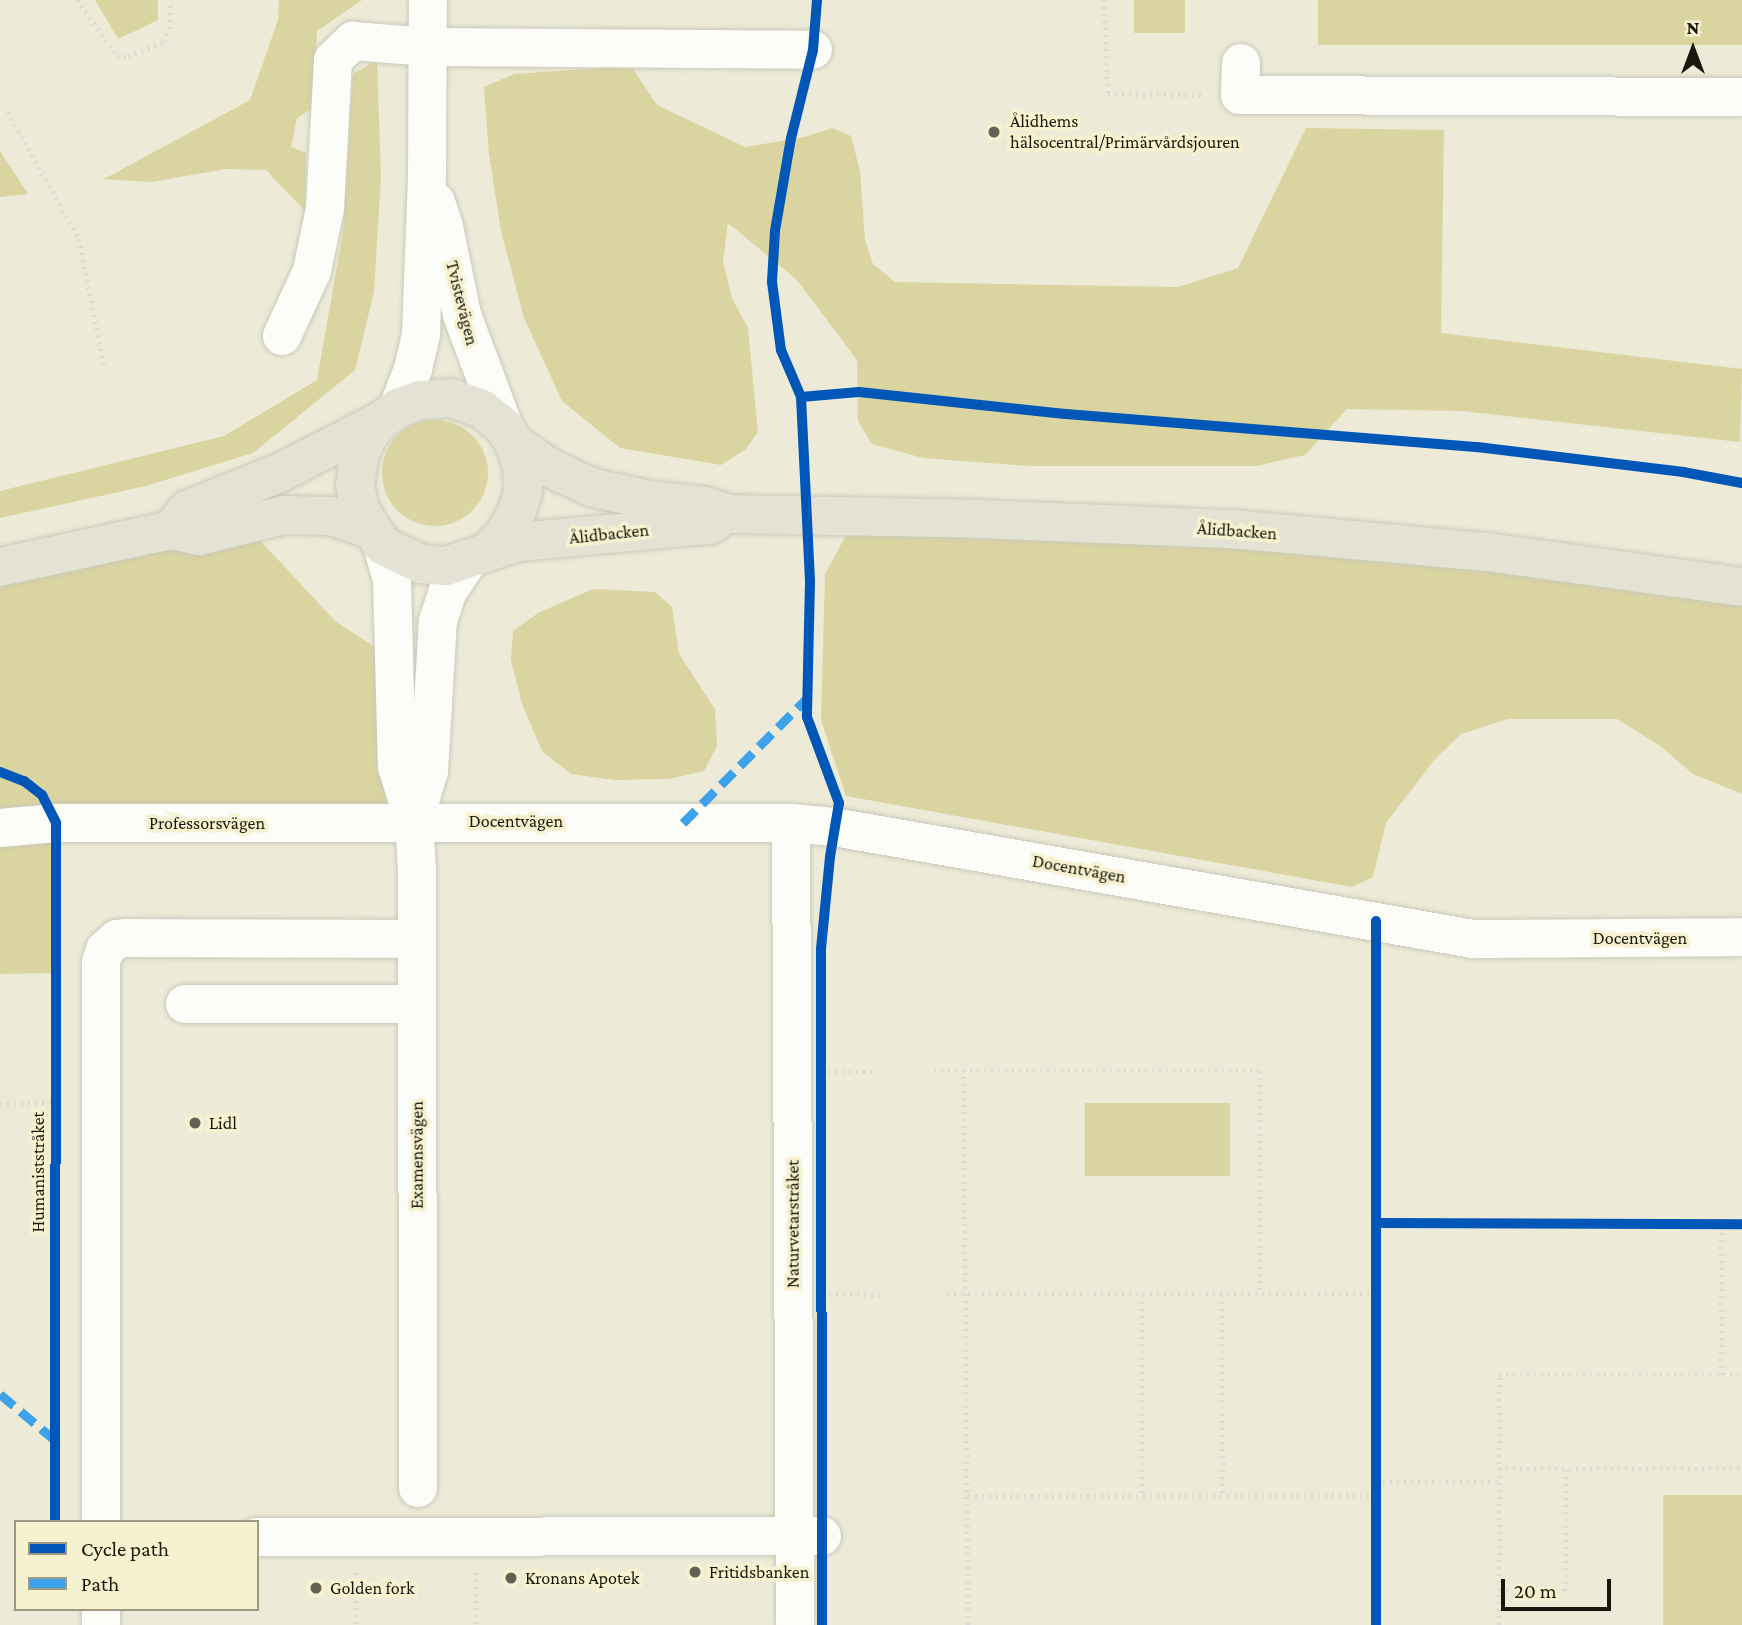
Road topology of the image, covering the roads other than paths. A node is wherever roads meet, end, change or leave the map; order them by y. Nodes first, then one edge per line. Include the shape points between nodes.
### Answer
1 (428, 0) edge
2 (428, 47) junction
3 (813, 50) dead end
4 (1240, 79) road end
5 (1742, 96) edge
6 (427, 177) junction
7 (282, 336) dead end
8 (389, 414) junction
9 (509, 435) junction
10 (729, 514) junction
11 (171, 530) junction
12 (376, 537) junction
13 (479, 555) junction
14 (0, 567) edge
15 (1742, 587) edge
16 (414, 821) junction
17 (791, 823) junction
18 (0, 828) edge
19 (1742, 937) edge
20 (417, 939) junction
21 (185, 1004) dead end
22 (417, 1004) junction
23 (418, 1489) dead end
24 (101, 1520) edge
25 (808, 1536) junction
26 (259, 1537) edge
27 (795, 1625) edge

1 - 2 street, Tvistevägen
2 - 3 street
2 - 6 street, Tvistevägen
2 - 7 street via 353,41 333,60 325,208 312,271
4 - 5 street
6 - 8 street, Tvistevägen via 421,333 413,369
6 - 9 street, Tvistevägen via 444,228 462,315
8 - 9 main road, Ålidbacken via 420,400 452,398 482,409
8 - 11 main road, Ålidbacken via 279,473 187,510
8 - 12 main road via 368,436 355,485 360,510
9 - 10 main road, Ålidbacken via 550,468 593,488
9 - 13 main road via 522,467 523,492 503,537
10 - 13 main road, Ålidbacken via 709,525 518,542
10 - 15 main road, Ålidbacken via 1232,529 1487,552
11 - 12 main road, Ålidbacken via 199,537 257,520 310,514 330,516
11 - 14 main road, Ålidbacken
12 - 13 main road, Ålidbacken via 421,564 446,566
12 - 16 street, Examensvägen via 392,580 397,767
13 - 16 street, Examensvägen via 448,591 438,621 429,771
16 - 17 street, Docentvägen
16 - 18 street, Professorsvägen via 56,823
16 - 20 street, Examensvägen
17 - 19 street, Docentvägen via 1473,939
17 - 25 street, Naturvetarstråket
20 - 22 street, Examensvägen
20 - 24 street via 127,938 117,939 105,950 101,962
21 - 22 street
22 - 23 street, Examensvägen
25 - 26 street
25 - 27 street, Naturvetarstråket

